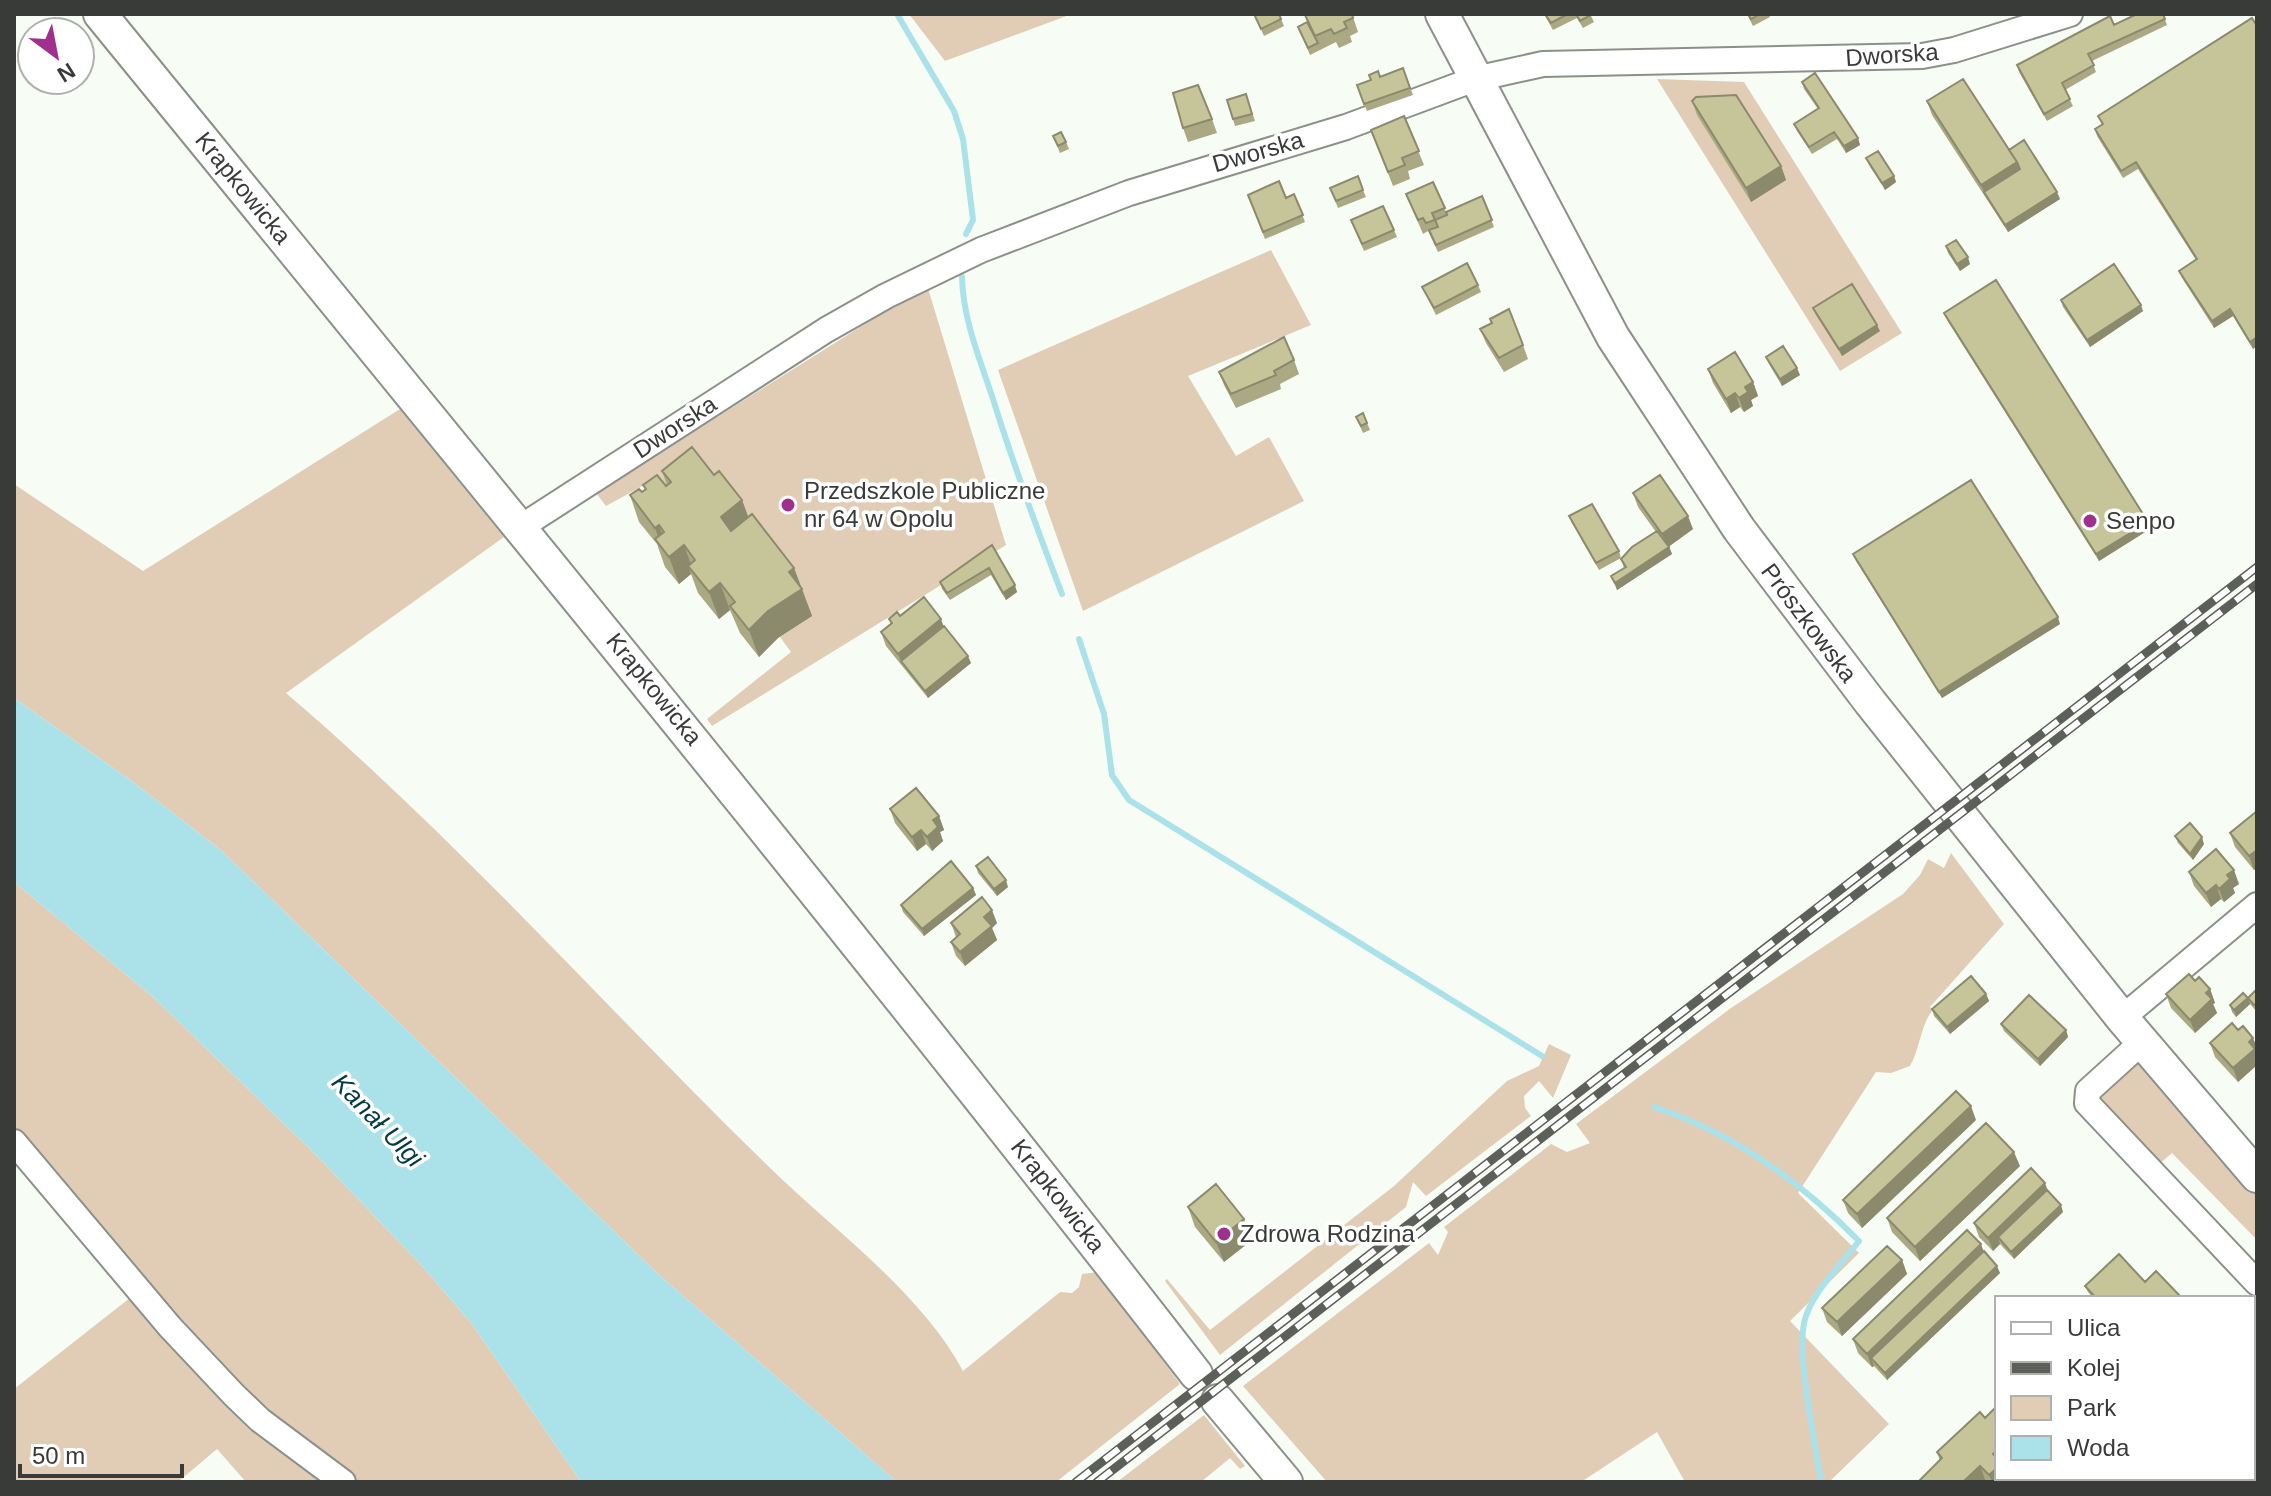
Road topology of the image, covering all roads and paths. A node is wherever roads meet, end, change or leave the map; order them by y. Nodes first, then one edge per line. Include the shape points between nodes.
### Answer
1 (100, 14) edge
2 (1442, 14) edge
3 (2070, 14) edge
4 (1475, 79) junction
5 (521, 527) junction
6 (2257, 905) edge
7 (2132, 1030) junction
8 (14, 1142) edge
9 (2257, 1176) edge
10 (2257, 1283) edge
11 (1196, 1374) dead end
12 (1218, 1401) dead end
13 (343, 1482) edge
14 (1286, 1482) edge

1 - 5 street, Krapkowicka
2 - 4 street, Prószkowska
3 - 4 street, Dworska via 1922,56 1543,64
4 - 5 street, Dworska via 1346,127 1129,193 951,263 826,330
4 - 7 street, Prószkowska via 1618,345 1739,529
5 - 11 street, Krapkowicka via 1024,1151
6 - 7 street
7 - 9 street, Prószkowska
7 - 10 street via 2088,1091 2087,1103
8 - 13 street via 234,1395
12 - 14 street

